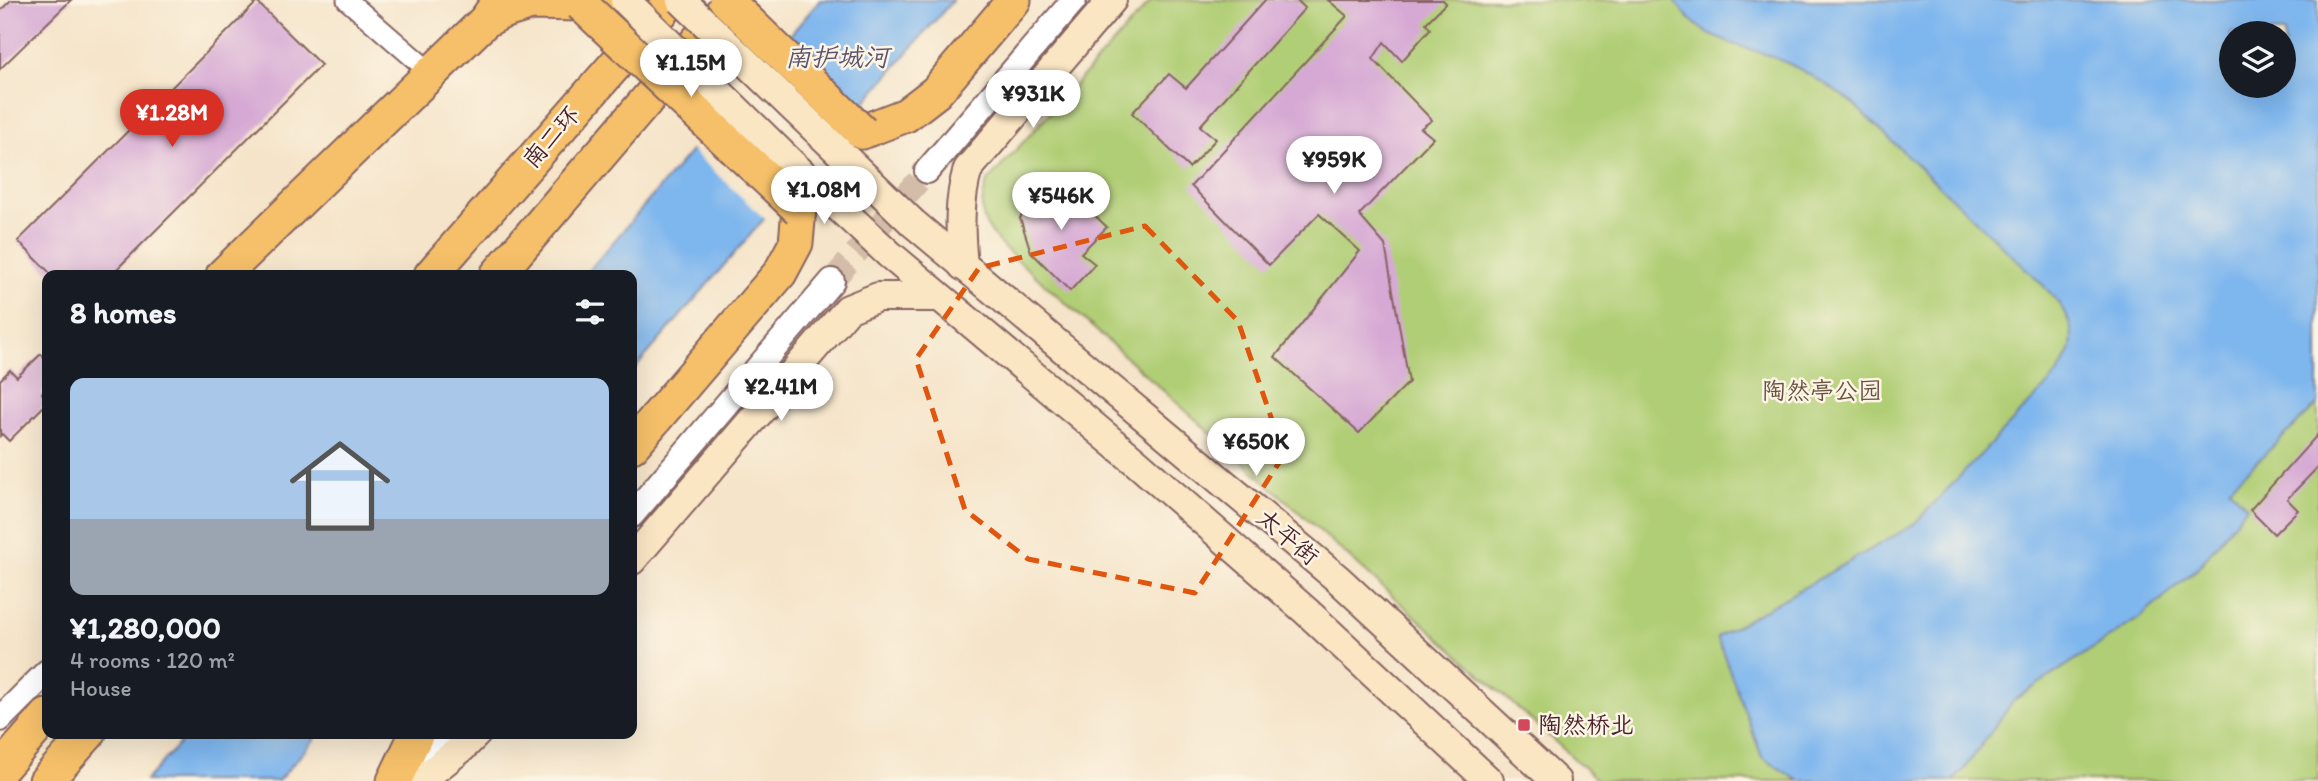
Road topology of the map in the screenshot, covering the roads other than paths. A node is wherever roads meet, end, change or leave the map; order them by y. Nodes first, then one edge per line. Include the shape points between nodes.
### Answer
1 (347, 0) edge
2 (671, 0) edge
3 (681, 0) edge
4 (726, 0) edge
5 (733, 0) edge
6 (1014, 0) edge
7 (1074, 0) edge
8 (1112, 0) edge
9 (628, 3) edge
10 (581, 4) junction
11 (492, 10) edge
12 (430, 72) junction
13 (799, 114) junction
14 (862, 132) junction
15 (791, 163) junction
16 (927, 171) tunnel mouth
17 (799, 209) junction
18 (962, 266) junction
19 (228, 270) edge
20 (435, 270) edge
21 (501, 270) edge
22 (832, 281) tunnel mouth
23 (938, 297) junction
24 (637, 440) edge
25 (637, 509) edge
26 (637, 554) edge
27 (42, 677) edge
28 (0, 719) edge
29 (42, 722) edge
30 (84, 739) edge
31 (427, 739) edge
32 (428, 739) edge
33 (471, 739) edge
34 (0, 770) edge
35 (46, 781) edge
36 (394, 781) edge
37 (407, 781) edge
38 (420, 781) edge
39 (1489, 781) edge
40 (1556, 781) edge

1 - 12 street
2 - 20 highway, 南二环
3 - 13 main road, 太平街, bridge
4 - 14 highway, bridge
5 - 21 highway, 南二环
6 - 14 highway via 936,92 906,114
7 - 16 street
8 - 18 main road via 968,169 959,227
9 - 10 highway
9 - 15 main road, 太平街, bridge
10 - 11 highway via 531,3 502,12
10 - 17 highway, bridge
11 - 12 highway
12 - 19 highway
13 - 14 highway, bridge via 847,132
13 - 18 main road, 太平街, bridge
15 - 17 highway
15 - 23 main road, 太平街, bridge
17 - 24 highway via 796,243 780,273
18 - 40 main road, 太平街 via 1338,579
22 - 25 street
23 - 26 main road via 878,297 848,309
23 - 39 main road, 太平街 via 1306,611
27 - 28 street
29 - 34 highway
30 - 35 highway
31 - 36 highway
32 - 37 street
33 - 38 main road

